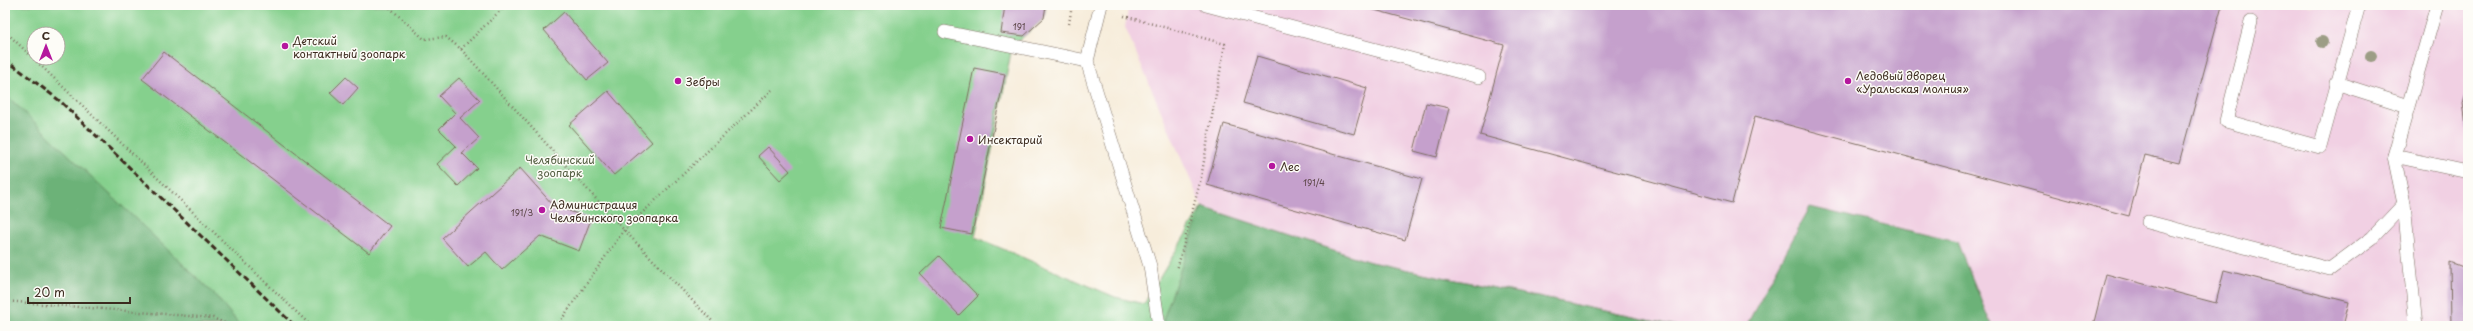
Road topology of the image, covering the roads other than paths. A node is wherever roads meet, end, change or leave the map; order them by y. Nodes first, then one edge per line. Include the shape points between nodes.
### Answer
1 (1101, 5) edge
2 (1206, 5) edge
3 (2359, 5) edge
4 (2436, 5) edge
5 (2251, 22) dead end
6 (945, 32) dead end
7 (1087, 61) junction
8 (1479, 76) dead end
9 (2336, 83) junction
10 (2408, 106) junction
11 (2394, 156) junction
12 (2468, 172) edge
13 (2404, 204) junction
14 (2148, 222) dead end
15 (1159, 326) edge
16 (2416, 326) edge

1 - 7 lane
2 - 8 lane
3 - 9 lane
4 - 10 lane
5 - 9 lane via 2226,121 2320,147
6 - 7 lane
7 - 15 lane via 1150,266
9 - 10 lane
10 - 11 lane
11 - 12 lane
11 - 13 lane
13 - 14 lane via 2372,238 2330,269
13 - 16 lane

